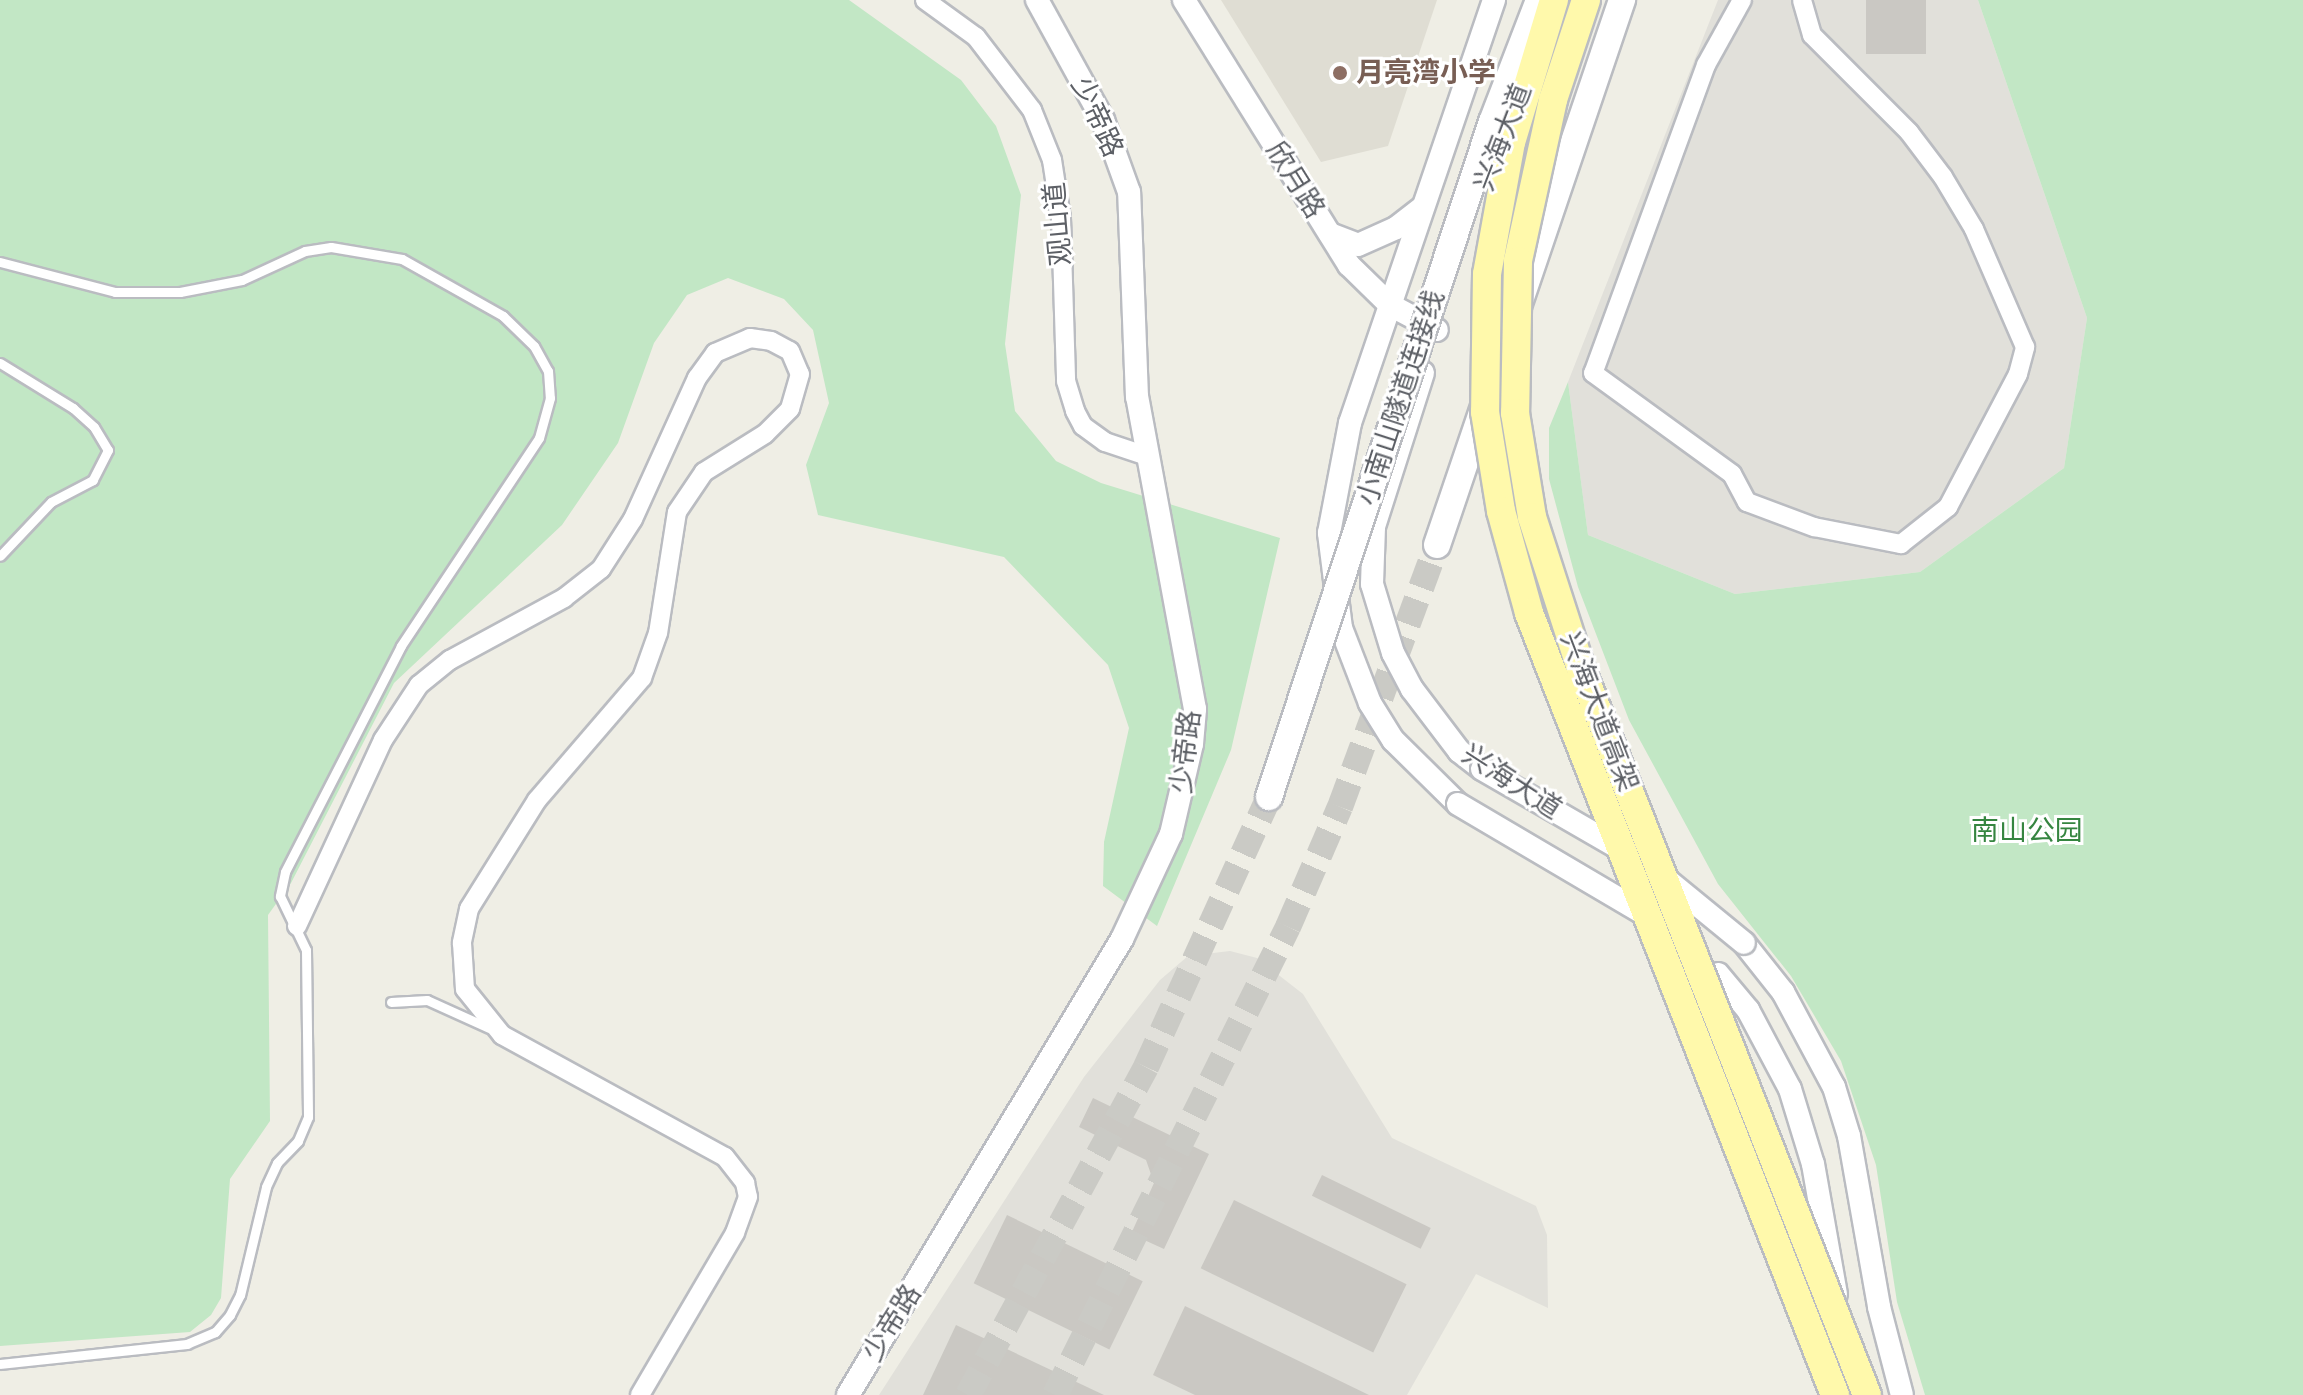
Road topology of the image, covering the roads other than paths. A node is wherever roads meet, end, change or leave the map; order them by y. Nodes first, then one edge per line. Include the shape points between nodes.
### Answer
1 (925, 0) edge
2 (1037, 0) edge
3 (1184, 0) edge
4 (1494, 0) edge
5 (1539, 0) edge
6 (1555, 0) edge
7 (1586, 0) edge
8 (1622, 0) edge
9 (1742, 0) edge
10 (1802, 0) edge
11 (1423, 207) junction
12 (1329, 234) junction
13 (0, 262) edge
14 (1390, 305) junction
15 (1437, 330) junction
16 (0, 363) edge
17 (1144, 455) junction
18 (1437, 545) tunnel mouth
19 (0, 556) edge
20 (1269, 797) tunnel mouth
21 (297, 926) junction
22 (391, 1002) dead end
23 (502, 1035) junction
24 (0, 1364) edge
25 (640, 1395) edge
26 (848, 1395) edge
27 (1835, 1395) edge
28 (1854, 1395) edge
29 (1867, 1395) edge
30 (1902, 1395) edge

1 - 17 street, 观山道 via 976,37 1032,110 1052,160 1061,218 1070,396 1083,426 1105,442
2 - 17 street, 少帝路 via 1103,120 1129,192
3 - 12 street, 欣月路
4 - 11 street, 兴海大道
5 - 20 main road, 小南山隧道连接线, bridge via 1492,122
6 - 15 street, 兴海大道 via 1486,179
6 - 27 main road, 兴海大道高架, bridge via 1511,142 1487,274 1483,367 1501,511 1529,613
7 - 29 main road, 兴海大道高架, bridge via 1553,100 1518,261 1515,413 1532,517 1581,669
8 - 18 main road
9 - 10 street via 1706,65 1593,373 1732,474 1747,502 1814,527 1901,544 1948,507 2018,374 2025,347 1974,229 1943,177 1909,132 1812,35
11 - 12 street via 1396,228 1358,245
11 - 14 street, 兴海大道
12 - 14 street, 欣月路 via 1349,265
13 - 21 lane via 115,292 180,292 242,280 305,251 331,247 402,259 503,316 534,346 548,371 550,398 539,438 437,584 291,856 280,896
14 - 15 street, 欣月路
14 - 28 street, 兴海大道, bridge via 1339,459 1329,533 1341,628 1370,703 1393,740 1458,804 1619,895 1718,974 1772,1052 1803,1129
15 - 30 street, 兴海大道, bridge via 1380,502 1371,553 1372,584 1393,653 1412,689 1459,751 1642,862 1744,943 1783,992 1834,1087 1849,1136 1879,1307
16 - 19 lane via 73,408 108,450 93,480 51,502
17 - 26 street, 少帝路 via 1195,709 1177,817 1101,980
21 - 23 street via 383,740 419,685 450,660 564,598 601,569 633,519 705,364 738,340 780,344 797,362 797,397 781,421 715,463 684,499 670,532 658,633 642,678 537,800 469,909 462,943 465,989
21 - 24 lane via 306,950 308,1117 266,1187 240,1295 230,1315 215,1332 187,1344
22 - 23 lane via 427,1000
23 - 25 street via 725,1157 745,1183 748,1197 735,1233

